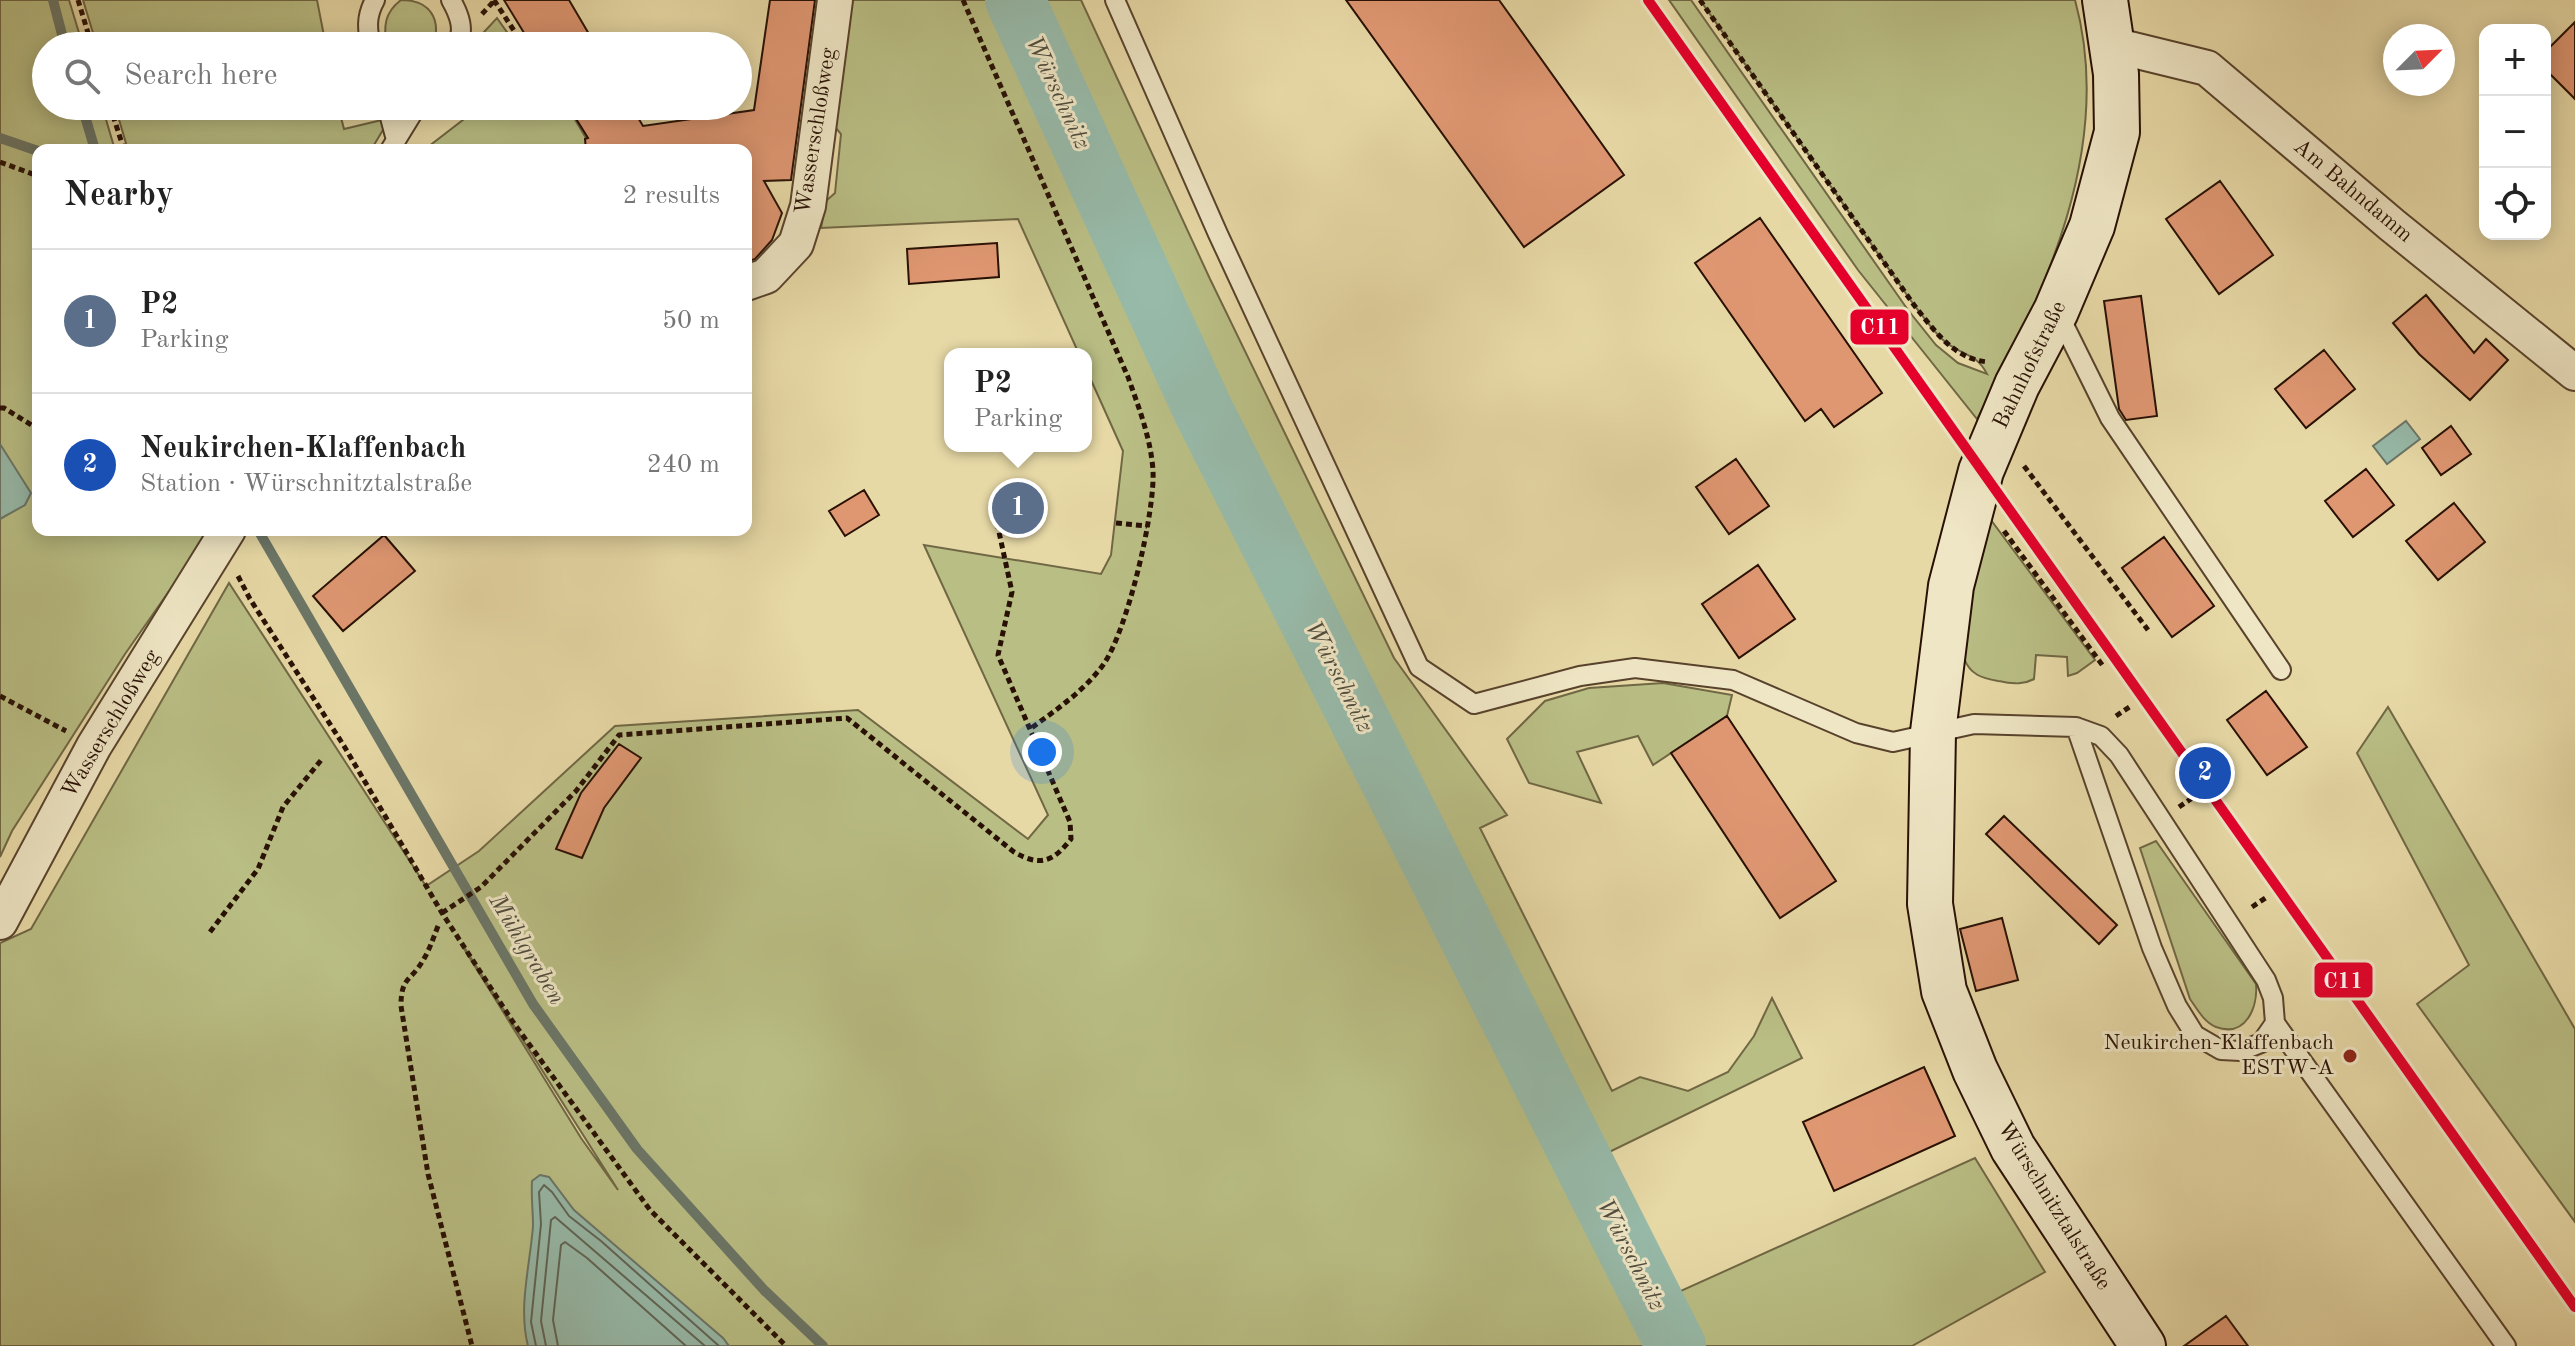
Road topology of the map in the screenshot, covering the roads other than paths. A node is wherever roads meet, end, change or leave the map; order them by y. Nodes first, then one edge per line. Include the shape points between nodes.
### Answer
1 (375, 0) edge
2 (451, 0) edge
3 (835, 0) edge
4 (1115, 0) edge
5 (2105, 0) edge
6 (367, 32) edge
7 (460, 32) edge
8 (2113, 45) junction
9 (389, 120) edge
10 (408, 120) edge
11 (393, 144) edge
12 (394, 144) edge
13 (752, 281) edge
14 (2056, 311) junction
15 (2575, 373) edge
16 (225, 536) edge
17 (2281, 670) dead end
18 (2076, 727) junction
19 (1933, 732) junction
20 (0, 922) edge
21 (2275, 1023) junction
22 (2143, 1346) edge
23 (2506, 1346) edge

1 - 6 lane via 368,11
2 - 7 lane via 461,16
3 - 13 street, Wasserschloßweg via 808,206 796,244 766,276
4 - 19 lane via 1419,667 1474,704 1580,676 1635,668 1733,680 1856,733 1893,742
5 - 8 main road, Bahnhofstraße
8 - 14 main road, Bahnhofstraße via 2117,132 2092,226
8 - 15 street, Am Bahndamm via 2207,68
9 - 11 lane
10 - 12 lane
14 - 17 lane via 2110,418
14 - 19 main road, Bahnhofstraße via 1974,490 1951,586
16 - 20 street, Wasserschloßweg via 94,746
18 - 19 lane via 1974,724
18 - 21 lane via 2101,736 2119,755 2266,980
18 - 21 lane via 2152,948 2195,1035 2221,1050 2241,1051 2261,1043
19 - 22 main road, Würschnitztalstraße via 1930,904 1944,991 2013,1148
21 - 23 lane

